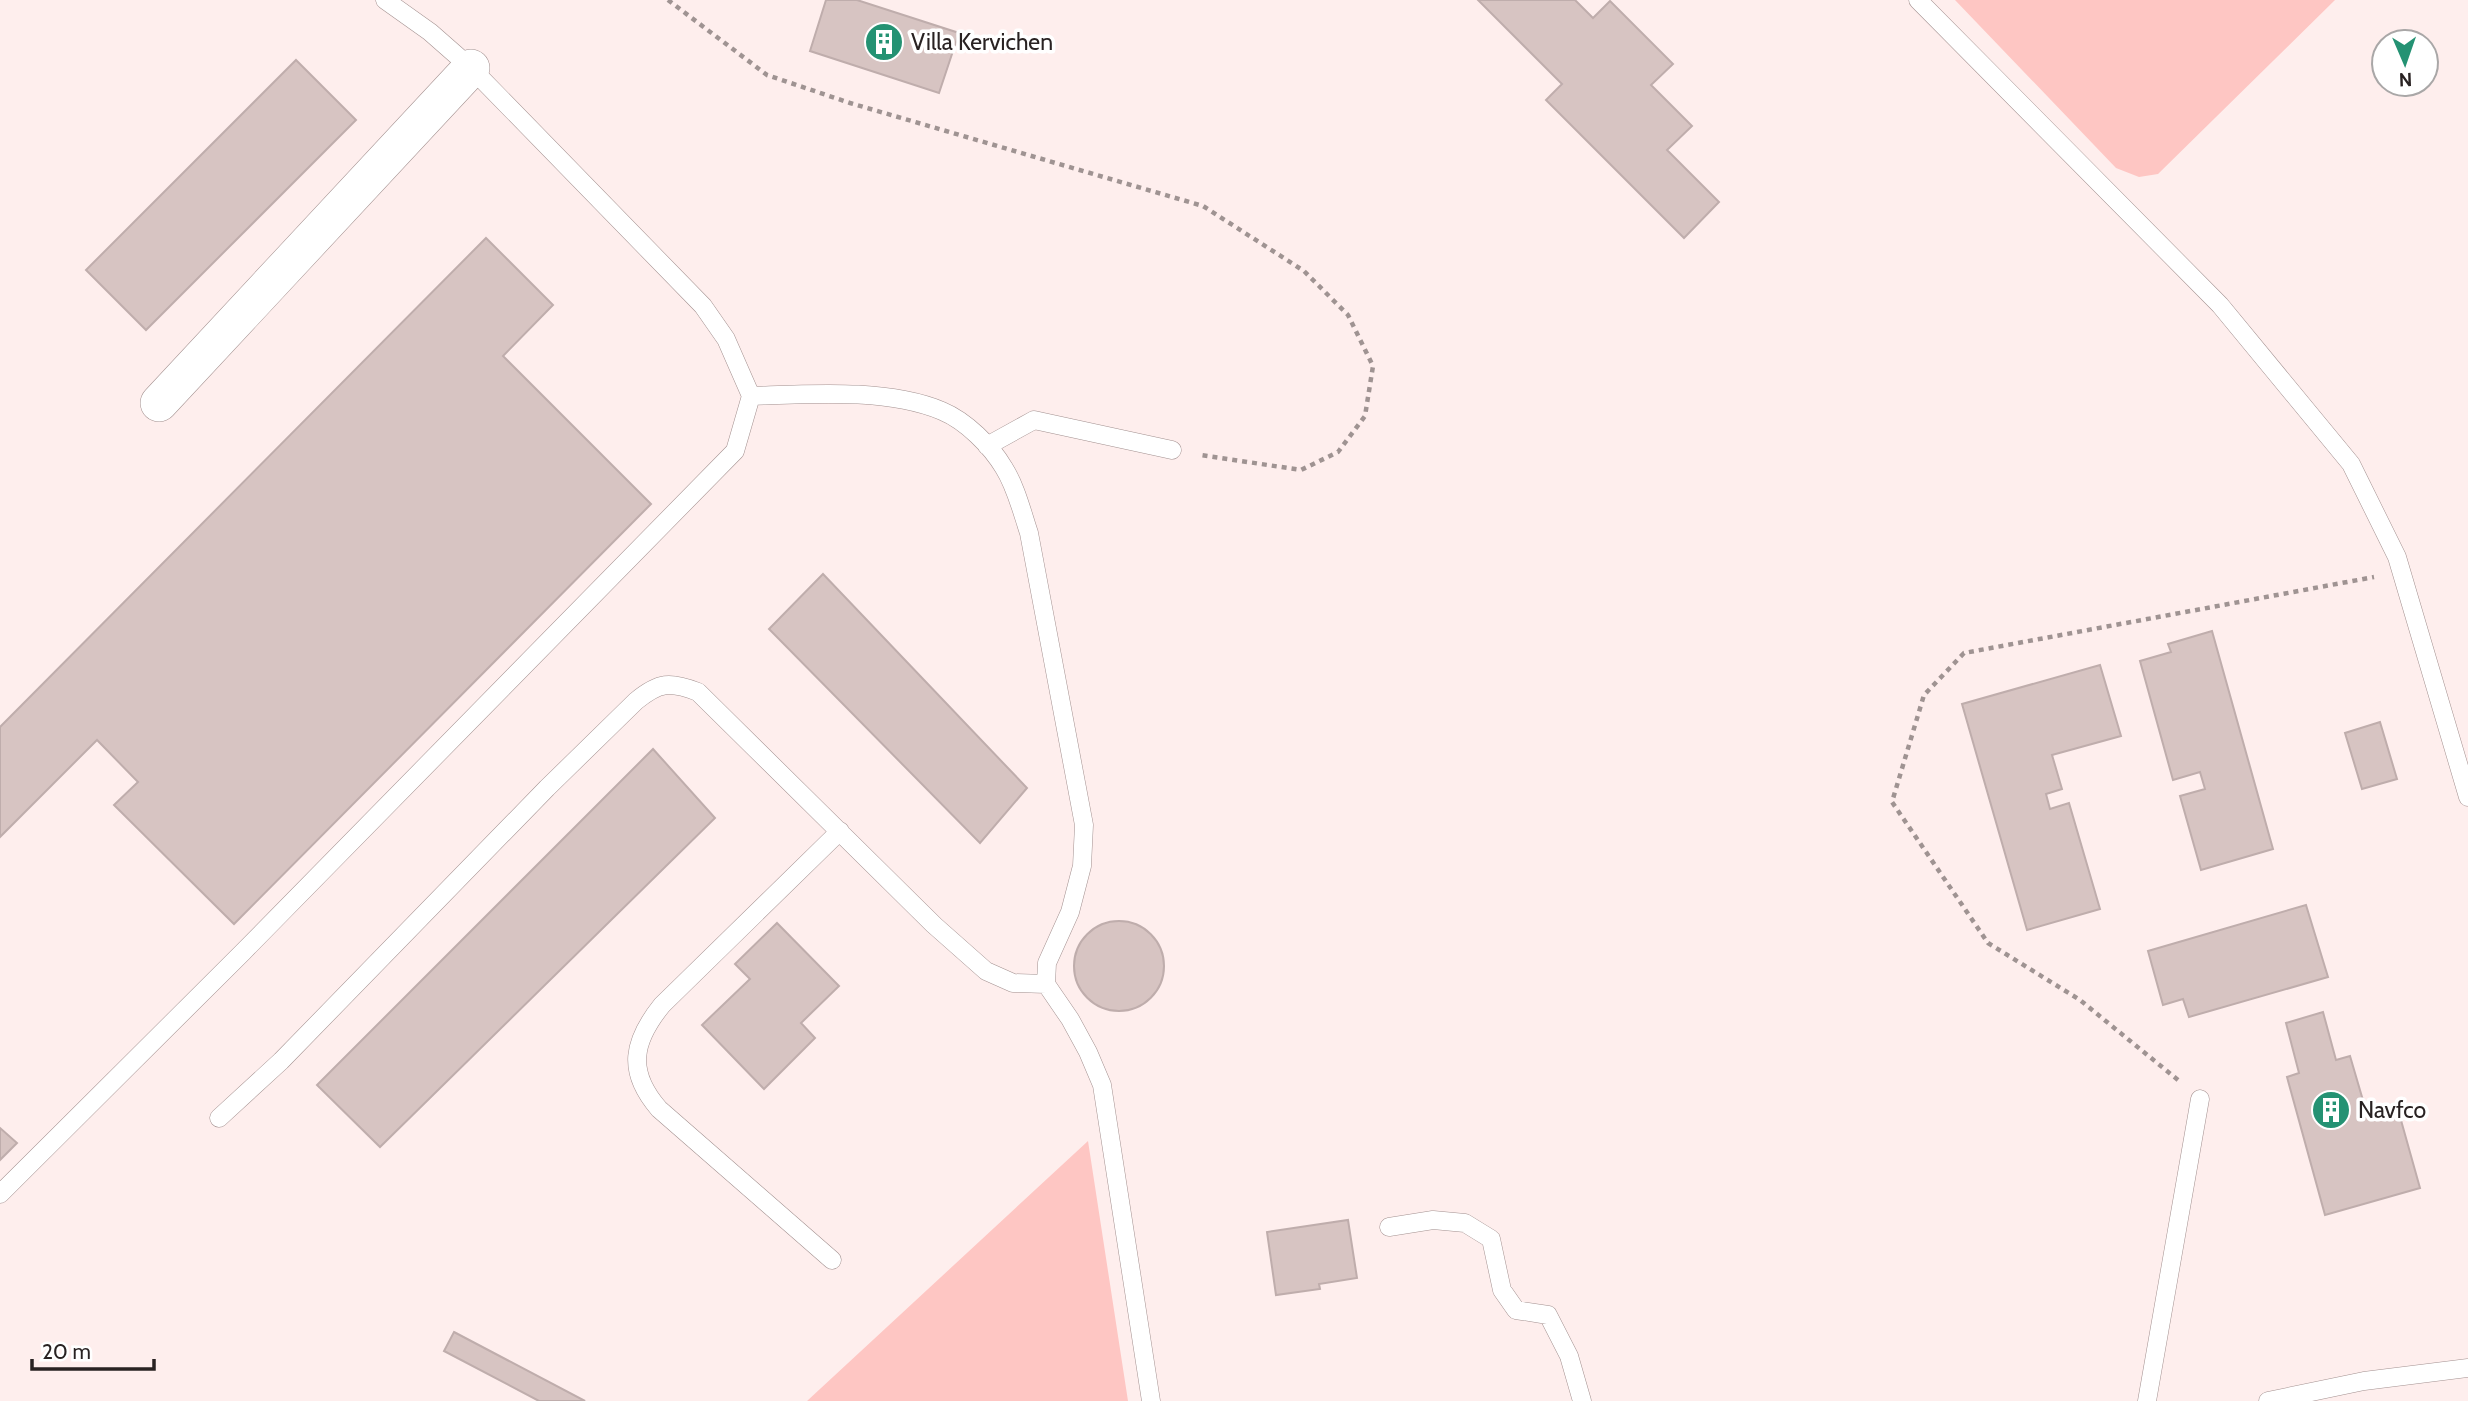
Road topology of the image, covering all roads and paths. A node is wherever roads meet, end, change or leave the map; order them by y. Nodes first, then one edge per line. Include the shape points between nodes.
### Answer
1 (385, 0) edge
2 (668, 0) edge
3 (1917, 0) edge
4 (471, 68) junction
5 (751, 396) junction
6 (159, 403) dead end
7 (987, 446) junction
8 (1171, 450) joint
9 (2402, 572) junction
10 (2468, 797) edge
11 (840, 831) junction
12 (1046, 984) junction
13 (2200, 1099) joint
14 (219, 1118) dead end
15 (0, 1194) edge
16 (1389, 1227) dead end
17 (832, 1260) dead end
18 (2468, 1368) edge
19 (1151, 1401) edge
20 (1582, 1401) edge
21 (2147, 1401) edge
22 (2268, 1401) edge

1 - 4 lane
2 - 8 path via 768,75 1203,206 1304,271 1348,315 1373,366 1365,416 1338,452 1301,470
3 - 9 lane via 2220,305 2351,464
4 - 5 lane via 703,306 726,339
4 - 6 street
5 - 7 lane via 911,401 944,412
5 - 15 lane via 735,451
7 - 8 lane via 1034,420
7 - 12 lane via 1005,469 1029,533 1084,825 1082,866 1070,912 1047,963
9 - 10 lane
9 - 13 path via 1964,653 1924,695 1892,802 1906,824 1989,943 2080,1000
11 - 12 lane via 986,971 1013,983
11 - 14 lane via 698,692 665,684 649,690
11 - 17 lane via 662,1005 642,1034 637,1063 649,1097 659,1109
12 - 19 lane via 1088,1052 1102,1085
13 - 21 lane
16 - 20 lane via 1433,1220 1465,1223 1491,1240 1502,1290 1516,1310 1548,1315 1569,1356
18 - 22 lane via 2364,1381

